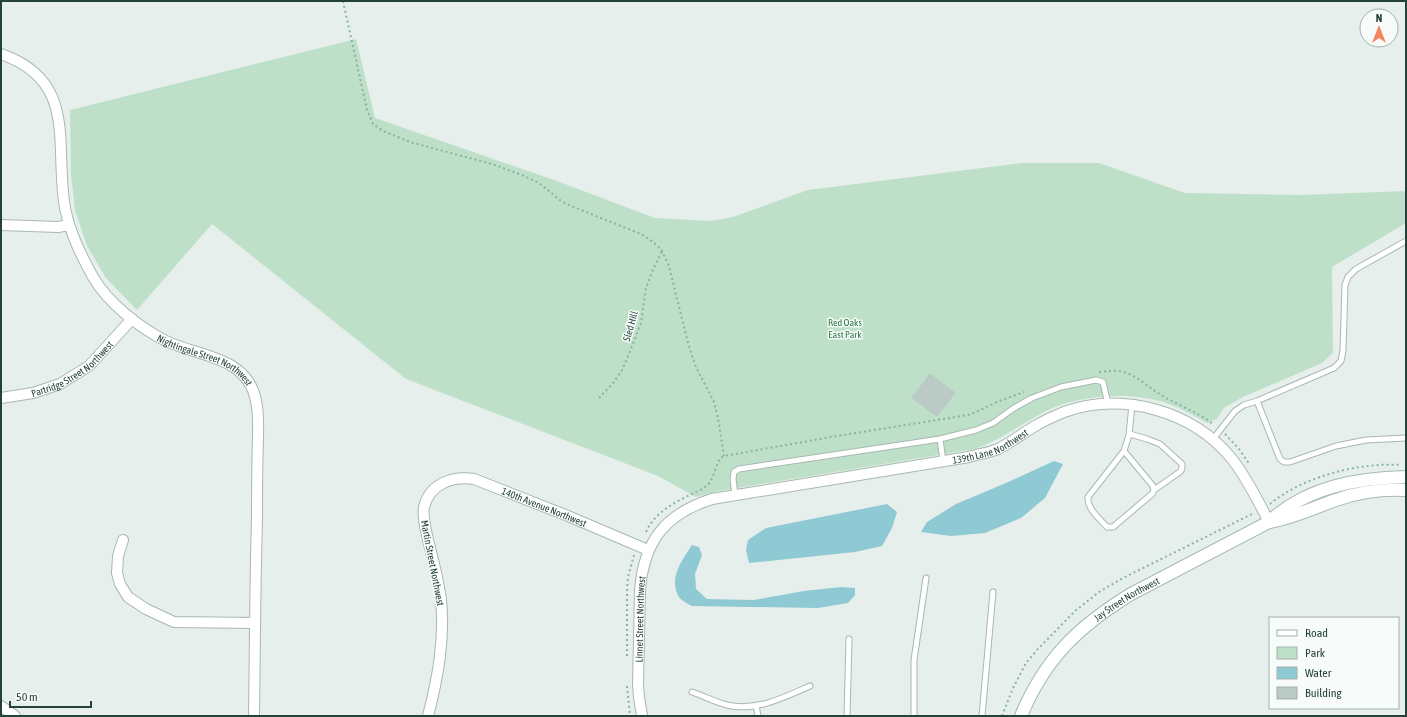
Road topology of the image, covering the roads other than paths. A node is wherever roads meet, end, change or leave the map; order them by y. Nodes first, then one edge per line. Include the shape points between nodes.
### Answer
1 (1, 54) edge
2 (1, 225) edge
3 (69, 225) junction
4 (1406, 241) edge
5 (132, 320) junction
6 (1, 398) edge
7 (1257, 401) junction
8 (1108, 404) junction
9 (1132, 405) junction
10 (1130, 434) junction
11 (1406, 438) edge
12 (940, 439) junction
13 (1213, 440) junction
14 (1124, 451) junction
15 (944, 461) junction
16 (1406, 477) edge
17 (439, 485) joint
18 (1154, 490) junction
19 (1406, 490) edge
20 (735, 495) junction
21 (1269, 522) junction
22 (663, 528) joint
23 (123, 540) dead end
24 (648, 550) junction
25 (926, 578) dead end
26 (994, 592) dead end
27 (255, 623) junction
28 (849, 639) dead end
29 (810, 686) dead end
30 (692, 692) dead end
31 (756, 705) junction
32 (1, 706) edge
33 (15, 716) edge
34 (254, 716) edge
35 (428, 716) edge
36 (642, 716) edge
37 (758, 716) edge
38 (847, 716) edge
39 (914, 716) edge
40 (982, 716) edge
41 (1021, 716) edge

1 - 3 street, Nightingale Street Northwest via 28,67 47,88 55,105 59,116 63,191
2 - 3 street
3 - 5 street, Nightingale Street Northwest via 76,245 95,280
4 - 7 lane via 1356,269 1348,277 1345,285 1341,361 1334,368
5 - 6 street, Partridge Street Northwest via 89,366 60,384 33,393
5 - 27 street, Nightingale Street Northwest via 167,342 222,360 234,367 250,384 258,414
7 - 11 lane via 1280,459 1284,462 1366,440
7 - 13 lane via 1244,404 1235,411
8 - 9 street, 139th Lane Northwest
8 - 12 lane via 1103,382 1096,380 1061,387 1032,398 993,423
8 - 15 street, 139th Lane Northwest via 1066,412 1038,424 997,449
9 - 10 lane
9 - 13 street, 139th Lane Northwest via 1174,416 1199,428
10 - 14 lane
10 - 18 lane via 1160,444 1182,464 1181,471
12 - 15 lane
12 - 20 lane via 739,469 734,472
13 - 21 street, 139th Lane Northwest via 1242,474
14 - 18 lane
14 - 18 lane via 1088,497 1090,509 1107,527 1113,527
15 - 20 street, 139th Lane Northwest
16 - 21 street, Jay Street Northwest via 1369,479 1330,487 1287,507
17 - 24 street, 140th Avenue Northwest via 446,480 463,477 474,479
17 - 35 street, Martin Street Northwest via 424,506 423,518 441,598 442,618 439,671
19 - 21 street, Jay Street Northwest via 1360,494 1291,518
20 - 22 street, 139th Lane Northwest via 697,504 685,510
21 - 41 street, Jay Street Northwest via 1131,594 1093,620 1075,635 1043,672
22 - 24 street, Linnet Street Northwest
23 - 27 street via 118,556 117,573 120,584 128,596 146,609 174,622
24 - 36 street, Linnet Street Northwest via 640,590 639,697
25 - 39 lane via 914,660
26 - 40 lane
27 - 34 street, Nightingale Street Northwest
28 - 38 lane
29 - 31 lane via 776,701
30 - 31 lane via 727,705
31 - 37 lane
32 - 33 street

